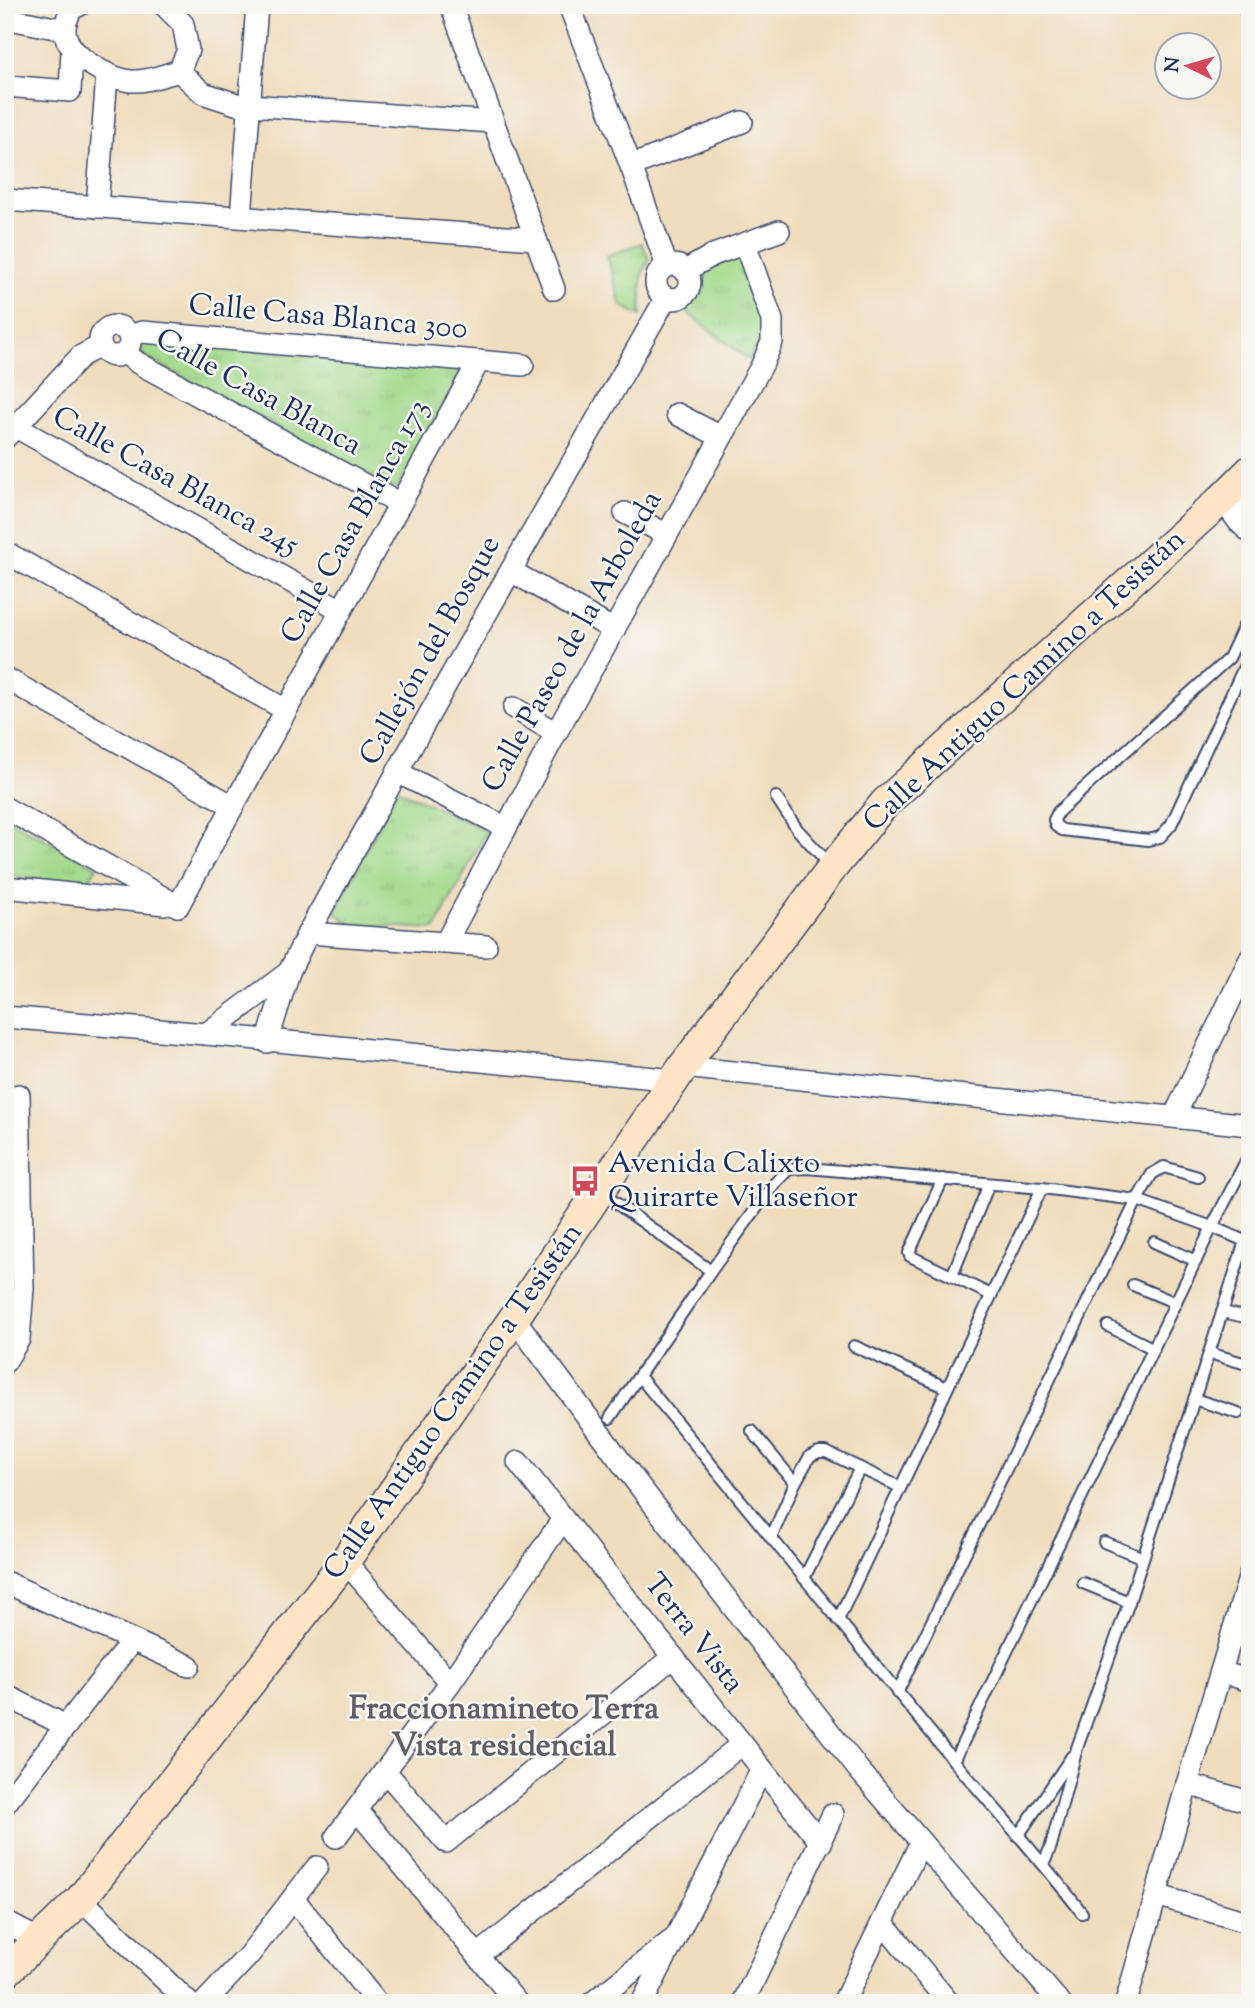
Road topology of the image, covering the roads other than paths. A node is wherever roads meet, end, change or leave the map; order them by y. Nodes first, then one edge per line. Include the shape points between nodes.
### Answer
1 (164, 5) edge
2 (257, 5) edge
3 (451, 5) edge
4 (569, 5) edge
5 (68, 7) edge
6 (5, 18) edge
7 (68, 40) junction
8 (179, 71) junction
9 (107, 75) junction
10 (5, 86) edge
11 (70, 91) junction
12 (105, 99) junction
13 (248, 105) junction
14 (493, 122) junction
15 (742, 122) dead end
16 (631, 166) junction
17 (5, 200) edge
18 (97, 206) junction
19 (241, 217) junction
20 (779, 231) dead end
21 (536, 239) junction
22 (745, 244) junction
23 (676, 269) junction
24 (554, 289) dead end
25 (127, 344) junction
26 (479, 361) junction
27 (523, 365) dead end
28 (677, 414) dead end
29 (10, 432) edge
30 (721, 437) junction
31 (1239, 491) edge
32 (400, 504) junction
33 (625, 513) dead end
34 (1250, 532) edge
35 (666, 534) junction
36 (5, 552) edge
37 (510, 571) junction
38 (341, 610) junction
39 (1250, 613) edge
40 (614, 630) junction
41 (1229, 658) junction
42 (1247, 659) edge
43 (5, 678) edge
44 (514, 708) dead end
45 (286, 710) junction
46 (556, 733) junction
47 (397, 772) junction
48 (776, 797) dead end
49 (233, 806) junction
50 (5, 808) edge
51 (505, 827) junction
52 (832, 868) junction
53 (5, 887) edge
54 (178, 906) junction
55 (308, 933) junction
56 (446, 942) junction
57 (486, 946) dead end
58 (1247, 970) edge
59 (289, 972) junction
60 (5, 1017) edge
61 (206, 1034) junction
62 (267, 1042) junction
63 (679, 1074) junction
64 (19, 1095) dead end
65 (1174, 1116) junction
66 (1250, 1125) edge
67 (1250, 1153) edge
68 (1198, 1177) dead end
69 (943, 1180) junction
70 (989, 1184) junction
71 (1042, 1188) junction
72 (600, 1192) junction
73 (1137, 1200) junction
74 (1212, 1227) junction
75 (1247, 1237) edge
76 (1154, 1242) dead end
77 (1196, 1261) junction
78 (1237, 1265) junction
79 (1250, 1269) edge
80 (711, 1270) junction
81 (953, 1276) junction
82 (1133, 1285) dead end
83 (14, 1288) edge
84 (991, 1295) junction
85 (1176, 1303) junction
86 (1222, 1312) junction
87 (514, 1318) junction
88 (1250, 1318) edge
89 (1108, 1326) dead end
90 (854, 1346) dead end
91 (1154, 1349) junction
92 (1209, 1353) junction
93 (5, 1362) edge
94 (1250, 1365) edge
95 (639, 1376) junction
96 (947, 1388) junction
97 (1194, 1399) junction
98 (1238, 1413) dead end
99 (610, 1418) dead end
100 (752, 1431) dead end
101 (518, 1462) dead end
102 (860, 1468) junction
103 (796, 1483) junction
104 (900, 1487) junction
105 (564, 1519) junction
106 (771, 1538) junction
107 (1104, 1542) dead end
108 (1143, 1558) junction
109 (345, 1561) junction
110 (1250, 1575) edge
111 (804, 1578) junction
112 (5, 1582) edge
113 (1083, 1583) dead end
114 (1129, 1602) junction
115 (838, 1620) junction
116 (132, 1641) junction
117 (673, 1657) junction
118 (189, 1666) dead end
119 (1221, 1672) junction
120 (1250, 1681) edge
121 (450, 1683) junction
122 (897, 1693) junction
123 (5, 1695) edge
124 (66, 1726) junction
125 (742, 1744) junction
126 (1077, 1748) junction
127 (954, 1761) junction
128 (762, 1769) junction
129 (385, 1771) junction
130 (1187, 1784) junction
131 (1250, 1802) edge
132 (5, 1804) edge
133 (357, 1810) junction
134 (833, 1814) dead end
135 (1018, 1836) junction
136 (336, 1837) dead end
137 (921, 1842) junction
138 (821, 1843) junction
139 (1044, 1863) junction
140 (317, 1867) dead end
141 (1156, 1895) junction
142 (293, 1898) junction
143 (81, 1899) junction
144 (1082, 1913) dead end
145 (5, 1922) edge
146 (882, 1922) junction
147 (1250, 1923) edge
148 (675, 1937) junction
149 (38, 1940) junction
150 (478, 1955) junction
151 (5, 1973) edge
152 (944, 2000) edge
153 (189, 2003) edge
154 (204, 2003) edge
155 (377, 2003) edge
156 (517, 2003) edge
157 (592, 2003) edge
158 (642, 2003) edge
159 (743, 2003) edge
160 (843, 2003) edge
161 (1060, 2003) edge
162 (1126, 2003) edge

1 - 8 street via 183,24 188,50
2 - 13 street
3 - 14 street
4 - 16 street
5 - 7 street
6 - 7 street
7 - 9 street
7 - 11 street
8 - 9 street via 154,79
8 - 13 street via 203,93
9 - 12 street
10 - 11 street
11 - 12 street
12 - 18 street
13 - 14 street
13 - 19 street
14 - 21 street
15 - 16 street
16 - 23 street
17 - 18 street
18 - 19 street
19 - 21 street
20 - 22 street
21 - 24 street
22 - 23 street
22 - 30 street, Calle Paseo de la Arboleda via 772,320 772,342
23 - 37 street, Callejón del Bosque via 661,270 657,289 666,298
25 - 26 street, Calle Casa Blanca 300 via 142,332
25 - 29 street, Calle Casa Blanca 300 via 121,327 110,327 101,335 100,346 81,356
25 - 32 street, Calle Casa Blanca via 138,363
26 - 27 street, Calle Casa Blanca 300
26 - 32 street, Calle Casa Blanca 173
28 - 30 street
29 - 38 street, Calle Casa Blanca 245
30 - 35 street, Calle Paseo de la Arboleda
31 - 34 street via 1239,522
31 - 52 street, Calle Antiguo Camino a Tesistán via 885,803
32 - 38 street, Calle Casa Blanca 173
33 - 35 street
35 - 40 street, Calle Paseo de la Arboleda
36 - 45 street
37 - 40 street
37 - 47 street, Callejón del Bosque
38 - 45 street, Calle Casa Blanca 173
39 - 41 lane
40 - 46 street, Calle Paseo de la Arboleda
41 - 42 lane
41 - 42 lane via 1058,812 1056,826 1148,840 1160,836 1171,825
43 - 49 street
44 - 46 street
45 - 49 street, Calle Casa Blanca 173
46 - 51 street, Calle Paseo de la Arboleda
47 - 51 street
47 - 55 street, Callejón del Bosque
48 - 52 lane via 797,830
49 - 54 street, Calle Casa Blanca 173
50 - 54 street
51 - 56 street, Calle Paseo de la Arboleda
52 - 63 street, Calle Antiguo Camino a Tesistán
53 - 54 street
55 - 56 street
55 - 59 street, Callejón del Bosque
56 - 57 street
58 - 65 street
59 - 61 street
59 - 62 street, Callejón del Bosque
60 - 61 street
61 - 62 street
62 - 63 street
63 - 65 street
63 - 72 street, Calle Antiguo Camino a Tesistán
64 - 83 street
65 - 66 street
67 - 74 lane
68 - 73 lane via 1164,1167 1152,1174
69 - 70 lane
69 - 80 lane via 789,1169
69 - 81 lane via 909,1253
70 - 71 lane
70 - 81 lane
71 - 73 lane
71 - 84 lane
72 - 80 lane
72 - 87 street, Calle Antiguo Camino a Tesistán
73 - 74 lane
73 - 122 lane
74 - 75 lane
74 - 77 lane
75 - 78 lane
76 - 77 lane
77 - 85 lane
78 - 79 lane
78 - 86 lane
80 - 95 lane
81 - 84 lane
82 - 85 lane
83 - 93 street via 19,1339
84 - 96 lane
85 - 91 lane
86 - 88 lane
86 - 92 lane
87 - 109 street, Calle Antiguo Camino a Tesistán
87 - 137 street via 858,1769
89 - 91 lane
90 - 96 lane
91 - 127 lane
92 - 94 lane
92 - 97 lane
95 - 99 lane
95 - 106 lane
96 - 104 lane
97 - 98 lane
97 - 108 lane
100 - 103 lane
101 - 105 street, Terra Vista
102 - 103 lane via 819,1452 810,1456
102 - 104 lane
102 - 111 lane
103 - 106 lane
104 - 115 lane
105 - 117 street, Terra Vista
105 - 121 street
106 - 111 lane
107 - 108 lane
108 - 114 lane
109 - 121 street
109 - 143 street, Calle Antiguo Camino a Tesistán
110 - 119 street
111 - 115 lane
112 - 116 street
113 - 114 lane
114 - 126 lane
115 - 122 lane
116 - 118 street
116 - 124 street
117 - 125 street, Terra Vista
117 - 129 street via 446,1842
119 - 120 street
119 - 130 street
121 - 129 street
122 - 127 lane
123 - 124 street
124 - 132 street
125 - 128 street, Terra Vista
125 - 150 street
126 - 135 lane
126 - 139 lane
127 - 135 lane
128 - 138 street, Terra Vista
128 - 148 street
129 - 133 street
130 - 131 street
130 - 141 street
133 - 136 street
133 - 150 street
134 - 138 street
135 - 139 lane
137 - 146 street
137 - 161 street
138 - 159 street
139 - 144 lane
140 - 142 street
141 - 147 street
141 - 162 street
142 - 154 street
142 - 155 street
143 - 149 street, Calle Antiguo Camino a Tesistán
143 - 153 street
145 - 149 street
146 - 152 street
146 - 160 street
148 - 157 street
148 - 158 street
149 - 151 street, Calle Antiguo Camino a Tesistán
150 - 156 street

